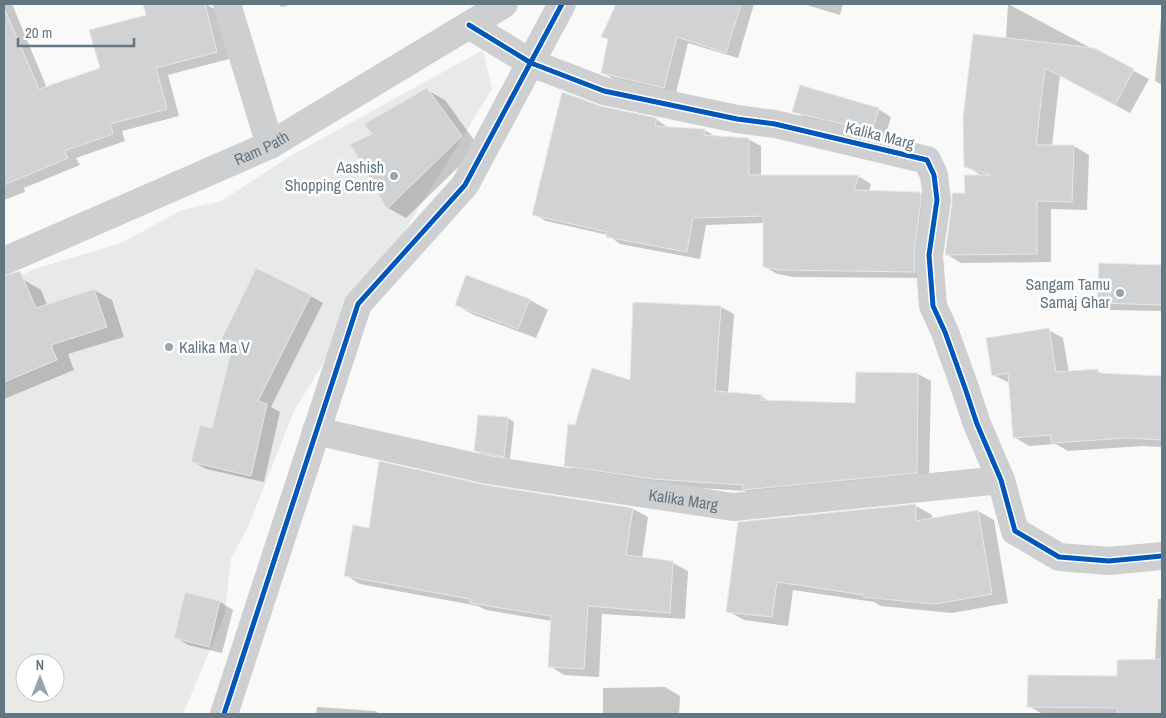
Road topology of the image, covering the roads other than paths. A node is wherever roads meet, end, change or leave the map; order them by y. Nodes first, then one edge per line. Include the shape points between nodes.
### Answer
1 (227, 4) edge
2 (504, 4) edge
3 (562, 4) edge
4 (469, 25) junction
5 (531, 63) junction
6 (270, 146) junction
7 (4, 261) edge
8 (316, 431) junction
9 (1001, 480) junction
10 (1162, 556) edge
11 (224, 714) edge

1 - 6 street
2 - 4 street, Ram Path
3 - 5 street
4 - 5 street
4 - 6 street, Ram Path
5 - 8 street via 465,185 358,304
5 - 9 street, Kalika Marg via 604,91 775,124 926,160 934,175 937,200 929,255 933,306
6 - 7 street, Ram Path
8 - 9 street, Kalika Marg via 488,470 733,507
8 - 11 street
9 - 10 street via 1016,531 1059,557 1109,561

